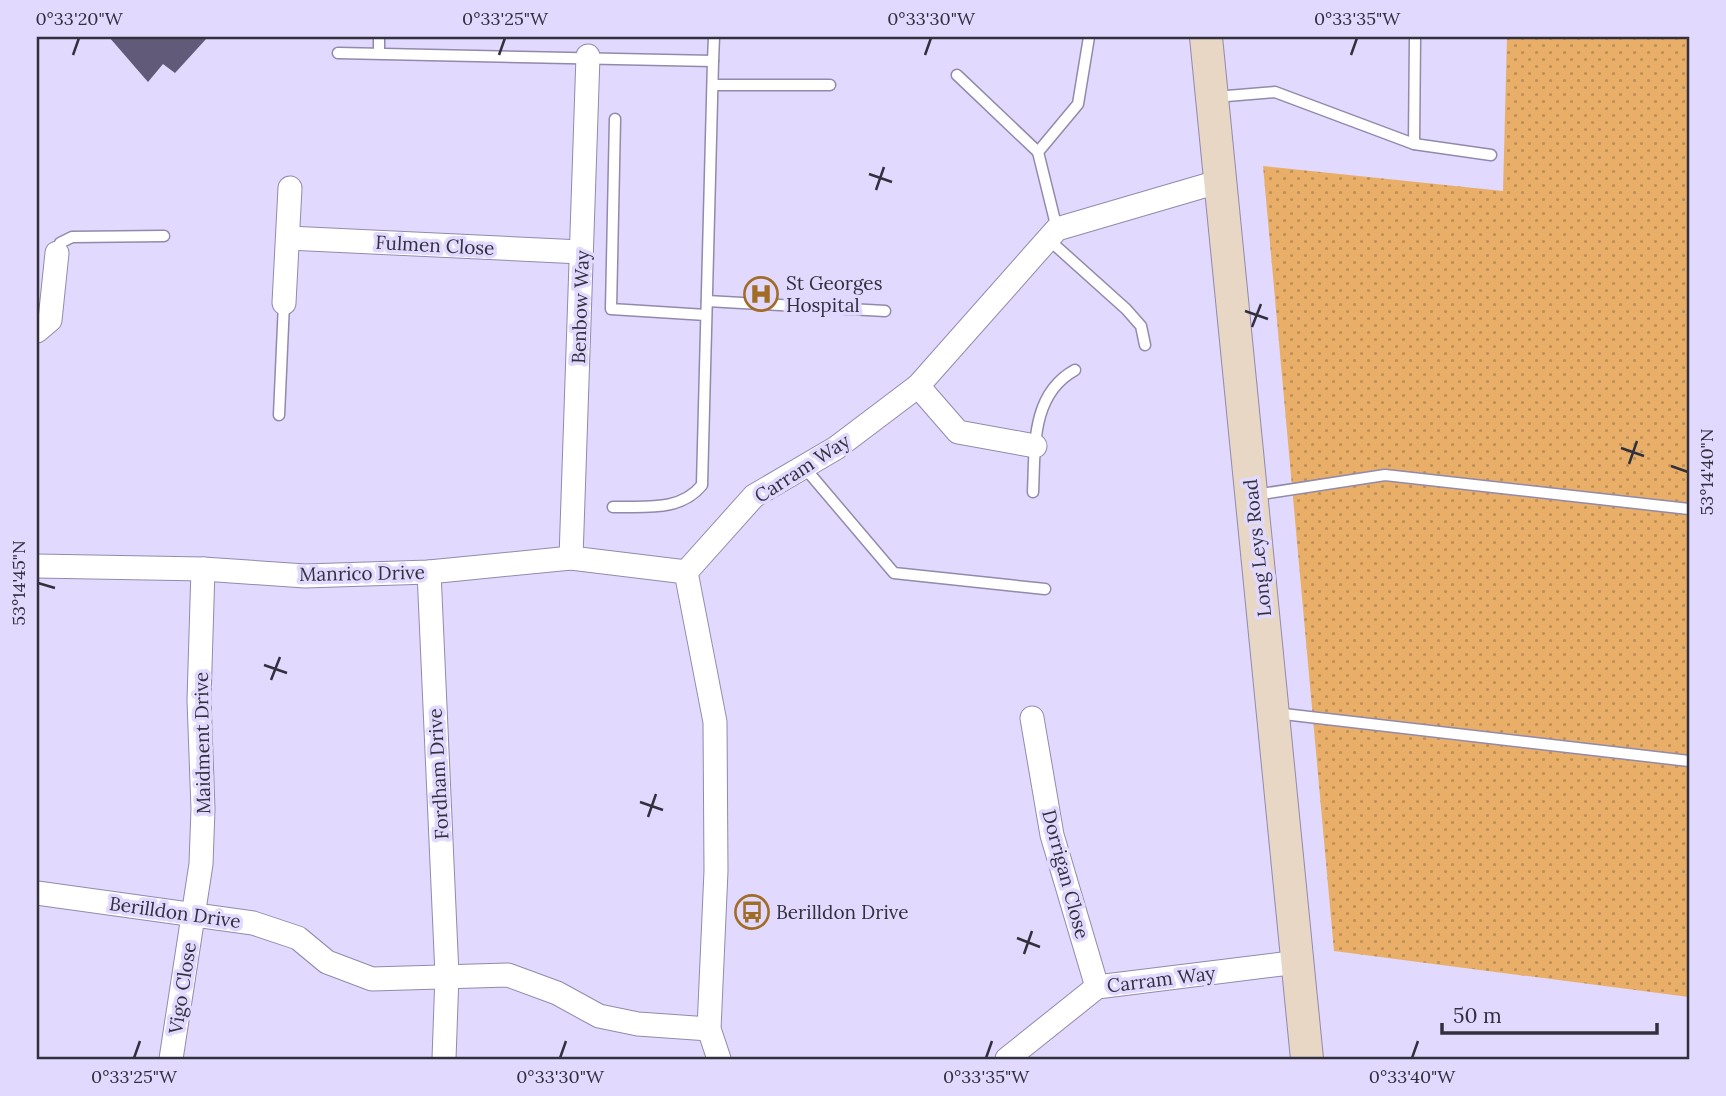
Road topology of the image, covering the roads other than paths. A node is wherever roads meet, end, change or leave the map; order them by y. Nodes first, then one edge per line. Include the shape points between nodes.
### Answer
1 (379, 37) edge
2 (714, 37) edge
3 (1089, 37) edge
4 (1206, 37) edge
5 (1415, 37) edge
6 (379, 52) junction
7 (338, 53) dead end
8 (588, 56) junction
9 (713, 61) junction
10 (957, 75) dead end
11 (713, 85) junction
12 (830, 85) dead end
13 (1212, 97) junction
14 (615, 119) dead end
15 (1414, 144) junction
16 (1038, 152) junction
17 (1491, 155) dead end
18 (1221, 181) junction
19 (289, 188) dead end
20 (1053, 234) junction
21 (164, 236) dead end
22 (288, 238) junction
23 (57, 253) joint
24 (581, 253) junction
25 (707, 301) junction
26 (284, 303) joint
27 (885, 311) dead end
28 (706, 315) junction
29 (37, 331) edge
30 (1145, 345) dead end
31 (1075, 370) dead end
32 (918, 386) junction
33 (279, 415) dead end
34 (1035, 446) junction
35 (804, 467) junction
36 (1033, 492) dead end
37 (1252, 495) junction
38 (613, 507) dead end
39 (1689, 509) edge
40 (571, 558) junction
41 (37, 566) edge
42 (203, 569) junction
43 (429, 572) junction
44 (686, 572) junction
45 (1045, 589) dead end
46 (1273, 713) junction
47 (1032, 718) dead end
48 (1689, 761) edge
49 (37, 893) edge
50 (193, 916) junction
51 (1298, 962) junction
52 (447, 975) junction
53 (1097, 987) junction
54 (709, 1028) junction
55 (172, 1059) edge
56 (444, 1059) edge
57 (719, 1059) edge
58 (1007, 1059) edge
59 (1307, 1059) edge

1 - 6 lane
2 - 9 lane
3 - 16 lane via 1078,104
4 - 13 street, Long Leys Road
5 - 15 lane
6 - 7 lane
6 - 8 lane
8 - 9 lane
8 - 24 street, Benbow Way
9 - 11 lane
10 - 16 lane
11 - 12 lane
11 - 25 lane
13 - 15 lane via 1275,92
13 - 18 street, Long Leys Road
14 - 28 lane via 611,309
15 - 17 lane
16 - 20 lane
18 - 20 street
18 - 37 street, Long Leys Road
19 - 22 street
20 - 30 lane via 1141,326
20 - 32 street, Carram Way
21 - 23 lane via 72,237 60,243
22 - 24 street, Fulmen Close
22 - 26 street
23 - 29 street via 50,320
24 - 40 street, Benbow Way
25 - 27 lane
25 - 28 lane
26 - 33 lane
28 - 38 lane via 702,485 677,504
31 - 34 lane via 1046,396
32 - 34 street via 958,432
32 - 35 street, Carram Way
34 - 36 lane
35 - 44 street, Carram Way via 754,496
35 - 45 lane via 894,573
37 - 39 lane via 1385,475
37 - 46 street, Long Leys Road
40 - 43 street, Manrico Drive
40 - 44 street, Manrico Drive
41 - 42 street, Manrico Drive
42 - 43 street, Manrico Drive via 305,576
42 - 50 street, Maidment Drive via 199,700 203,808
43 - 52 street, Fordham Drive
44 - 54 street via 715,722 716,871
46 - 48 lane
46 - 51 street, Long Leys Road
47 - 53 street, Dorrigan Close via 1052,835
49 - 50 street, Berilldon Drive
50 - 52 street, Berilldon Drive via 253,923 298,938 327,962 372,979
50 - 55 street, Vigo Close
51 - 53 street, Carram Way
51 - 59 street, Long Leys Road
52 - 54 street, Berilldon Drive via 508,975 557,993 599,1016 638,1024
52 - 56 street, Fordham Drive
53 - 58 street, Carram Way
54 - 57 street

